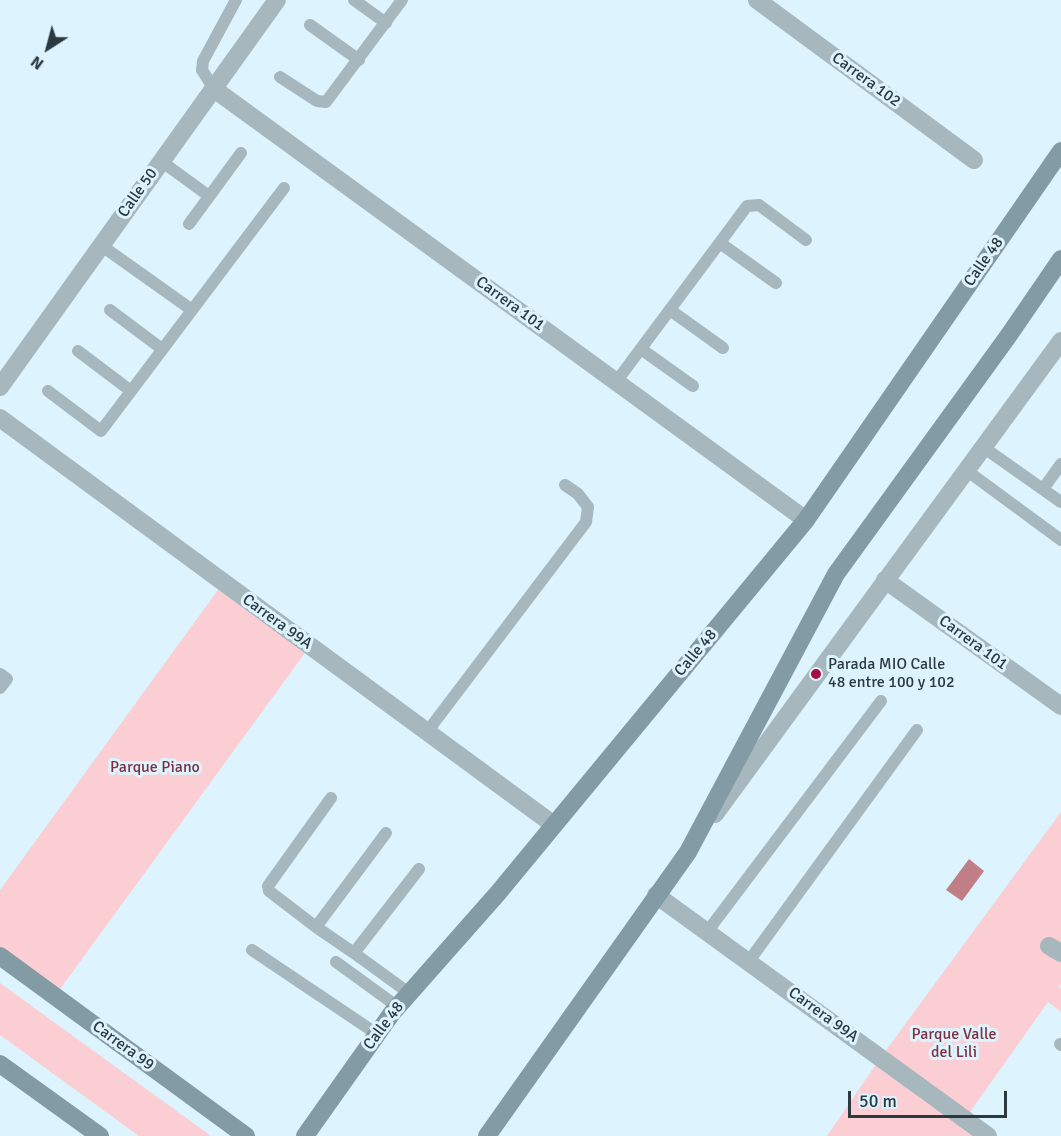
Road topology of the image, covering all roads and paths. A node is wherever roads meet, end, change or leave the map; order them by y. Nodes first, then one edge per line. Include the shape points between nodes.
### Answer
1 (236, 0) edge
2 (277, 0) edge
3 (354, 0) edge
4 (402, 0) edge
5 (757, 0) edge
6 (386, 23) junction
7 (310, 25) dead end
8 (358, 60) junction
9 (280, 76) dead end
10 (214, 89) junction
11 (1061, 151) edge
12 (241, 153) dead end
13 (974, 160) dead end
14 (161, 161) junction
15 (284, 188) dead end
16 (210, 196) junction
17 (189, 224) dead end
18 (806, 240) dead end
19 (720, 243) junction
20 (102, 246) junction
21 (1061, 259) edge
22 (776, 283) dead end
23 (110, 310) dead end
24 (192, 310) junction
25 (670, 310) junction
26 (1061, 341) edge
27 (723, 348) dead end
28 (641, 349) junction
29 (162, 350) junction
30 (78, 351) dead end
31 (616, 382) junction
32 (693, 386) dead end
33 (0, 387) edge
34 (48, 391) dead end
35 (131, 391) junction
36 (0, 418) edge
37 (983, 447) junction
38 (1061, 464) edge
39 (966, 470) junction
40 (565, 485) dead end
41 (1043, 489) junction
42 (1061, 502) edge
43 (806, 520) junction
44 (1061, 540) edge
45 (885, 580) junction
46 (0, 674) edge
47 (0, 688) edge
48 (880, 701) dead end
49 (1061, 706) edge
50 (917, 730) dead end
51 (427, 732) junction
52 (331, 798) dead end
53 (554, 825) junction
54 (386, 833) dead end
55 (688, 852) junction
56 (419, 869) dead end
57 (656, 895) junction
58 (315, 927) junction
59 (707, 932) junction
60 (252, 950) dead end
61 (354, 953) junction
62 (0, 956) edge
63 (750, 961) junction
64 (336, 962) dead end
65 (404, 1000) junction
66 (377, 1034) junction
67 (0, 1064) edge
68 (100, 1136) edge
69 (246, 1136) edge
70 (305, 1136) edge
71 (487, 1136) edge
72 (988, 1136) edge

1 - 10 lane via 203,61 202,70
2 - 10 street, Calle 50
3 - 6 lane
4 - 6 lane
5 - 13 street, Carrera 102
6 - 8 lane
7 - 8 lane
8 - 9 lane via 326,102 317,101
10 - 14 street, Calle 50
10 - 31 street, Carrera 101
11 - 43 main road, Calle 48
12 - 16 lane
14 - 16 lane
14 - 20 street, Calle 50
15 - 24 lane
16 - 17 lane
18 - 19 lane via 759,205 747,206
19 - 22 lane
19 - 25 lane
20 - 24 lane
20 - 33 street, Calle 50
21 - 55 main road via 836,574
23 - 29 lane
24 - 29 lane
25 - 27 lane
25 - 28 lane
26 - 37 street
28 - 31 lane
28 - 32 lane
29 - 35 lane
30 - 35 lane
31 - 43 street, Carrera 101
34 - 35 lane via 101,431
36 - 51 street, Carrera 99A
37 - 39 street
37 - 41 lane
38 - 41 lane
39 - 44 lane
39 - 45 street
40 - 51 lane via 588,507 586,522
41 - 42 lane
43 - 53 main road, Calle 48
45 - 49 street, Carrera 101
45 - 55 street
46 - 47 lane via 7,679
48 - 59 lane
50 - 63 lane
51 - 53 street, Carrera 99A
52 - 58 lane via 268,886 269,891
53 - 65 main road, Calle 48
54 - 58 lane
55 - 57 main road
56 - 61 lane
57 - 59 street, Carrera 99A
57 - 71 main road
58 - 61 lane
59 - 63 street, Carrera 99A
60 - 66 lane
61 - 65 lane
62 - 69 main road, Carrera 99
63 - 72 street, Carrera 99A
64 - 65 lane
65 - 66 main road, Calle 48
66 - 70 main road, Calle 48
67 - 68 main road

